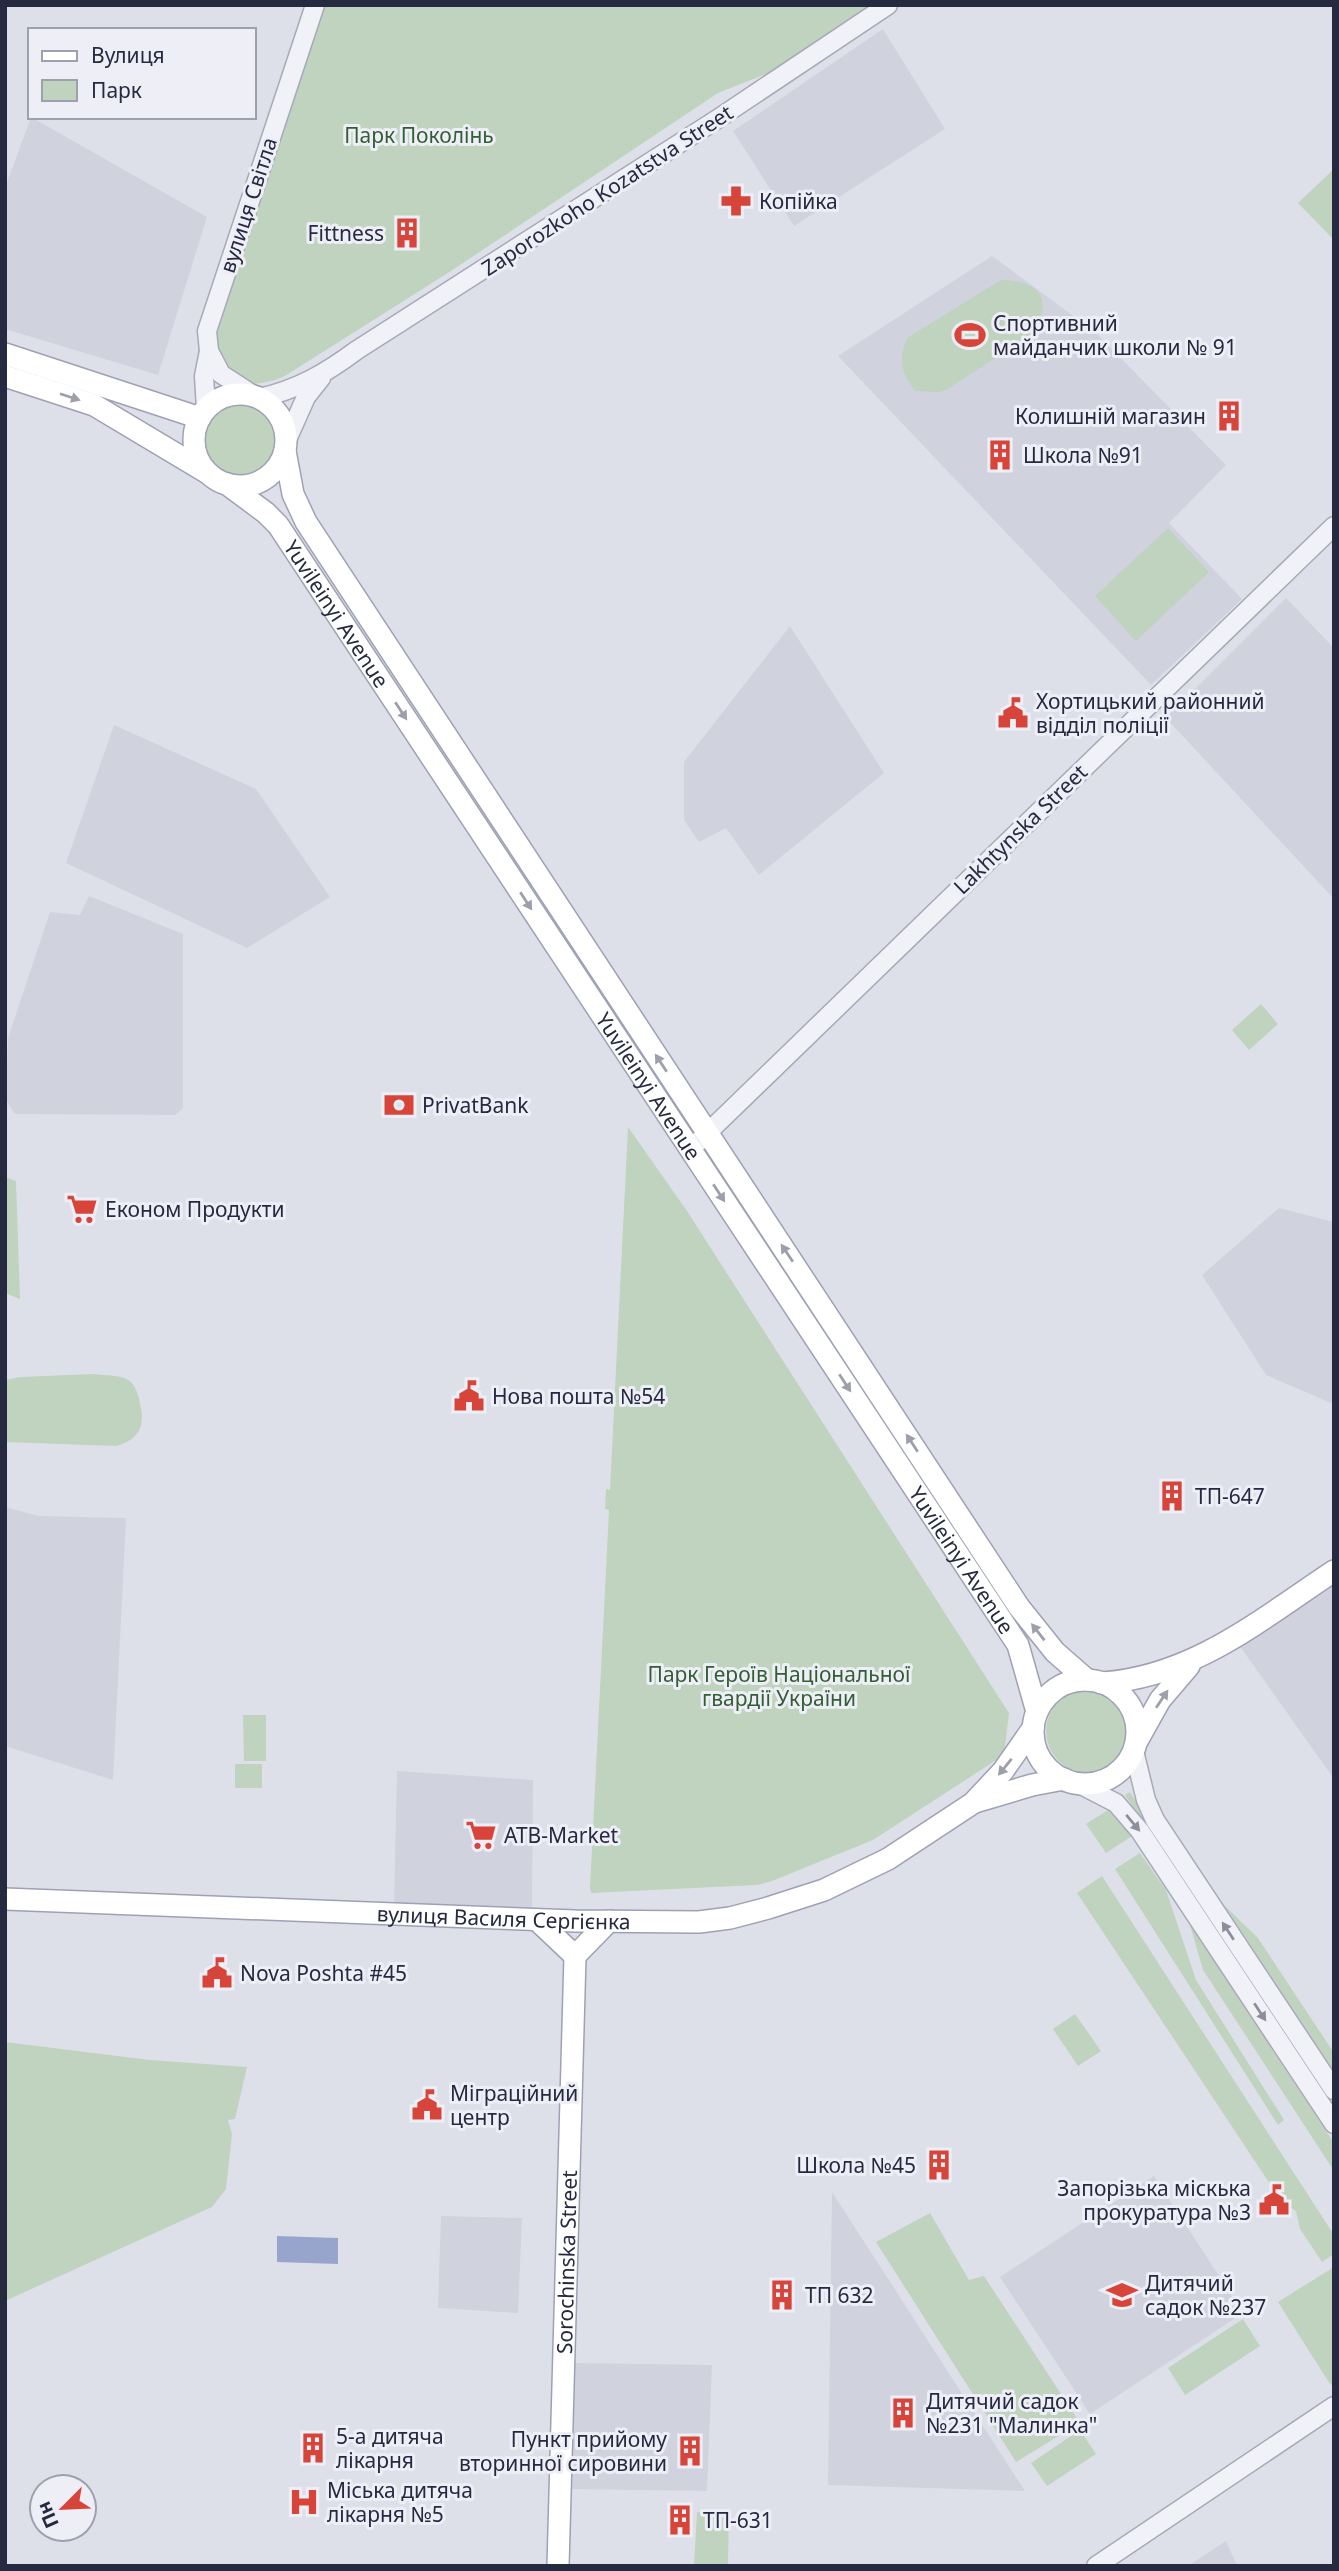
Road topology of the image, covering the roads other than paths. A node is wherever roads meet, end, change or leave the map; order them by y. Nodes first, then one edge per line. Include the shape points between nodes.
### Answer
1 (315, 5) edge
2 (888, 5) edge
3 (209, 351) junction
4 (5, 354) edge
5 (324, 374) junction
6 (5, 376) edge
7 (257, 397) junction
8 (203, 413) junction
9 (285, 447) junction
10 (218, 480) junction
11 (1334, 526) edge
12 (707, 1133) junction
13 (690, 1149) junction
14 (1334, 1571) edge
15 (1195, 1660) junction
16 (1094, 1681) junction
17 (1035, 1720) junction
18 (1135, 1747) junction
19 (1071, 1782) junction
20 (973, 1803) junction
21 (5, 1899) edge
22 (537, 1920) junction
23 (609, 1922) junction
24 (575, 1956) junction
25 (1334, 2090) edge
26 (1334, 2123) edge
27 (1334, 2406) edge
28 (558, 2566) edge
29 (1096, 2566) edge

1 - 3 street, вулиця Світла via 207,331
2 - 5 street, Zaporozkoho Kozatstva Street
3 - 7 street via 221,374
3 - 8 street, вулиця Світла
4 - 8 main road
5 - 7 street, Zaporozkoho Kozatstva Street via 282,393
5 - 9 street, Zaporozkoho Kozatstva Street via 306,397
6 -> 10 main road, Yuvileinyi Avenue via 94,405
7 - 8 main road via 237,394 220,399
7 - 9 main road via 279,417
8 - 10 main road via 194,433 195,448 200,463
9 - 10 main road via 279,465 256,483 241,486
12 -> 9 main road, Yuvileinyi Avenue via 306,522 293,495
10 -> 13 main road, Yuvileinyi Avenue via 278,525
11 - 12 street, Lakhtynska Street
12 - 13 street, Lakhtynska Street
16 -> 12 main road, Yuvileinyi Avenue via 1055,1652 1019,1607
13 -> 17 main road, Yuvileinyi Avenue via 1018,1645
14 - 15 main road
15 - 16 main road via 1146,1678
18 -> 15 main road via 1160,1700
16 - 17 main road via 1057,1688 1045,1699
16 - 18 main road via 1115,1689 1126,1700 1137,1728
17 - 19 main road via 1034,1743 1040,1758 1050,1771
17 -> 20 main road, вулиця Василя Сергієнка via 1003,1771
18 - 19 main road via 1125,1766 1112,1777 1096,1783
25 -> 18 street via 1155,1820
19 - 20 main road, вулиця Василя Сергієнка via 1032,1785
19 -> 26 street via 1116,1803 1140,1831
20 - 23 main road, вулиця Василя Сергієнка via 888,1859 824,1890 730,1918
21 - 22 main road, вулиця Василя Сергієнка
22 - 23 main road, вулиця Василя Сергієнка
22 - 24 main road
23 - 24 main road
24 - 28 main road, Sorochinska Street
27 - 29 street

